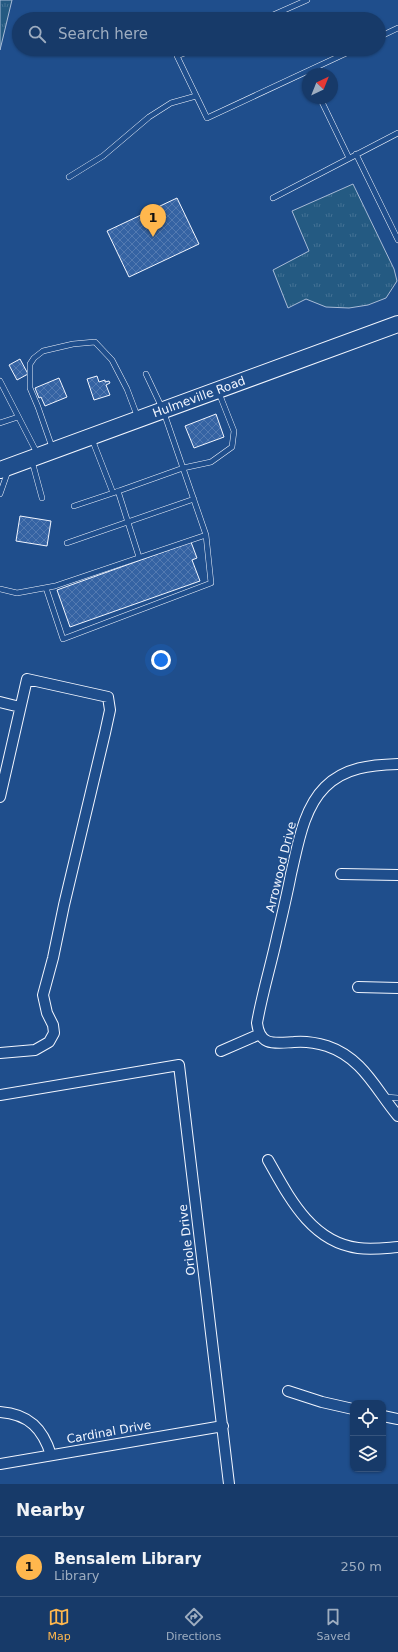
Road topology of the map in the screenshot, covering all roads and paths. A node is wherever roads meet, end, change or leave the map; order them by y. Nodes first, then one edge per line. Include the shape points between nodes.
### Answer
1 (307, 0) edge
2 (280, 12) edge
3 (398, 28) edge
4 (386, 34) edge
5 (177, 56) edge
6 (341, 56) edge
7 (318, 68) edge
8 (302, 76) edge
9 (196, 96) junction
10 (323, 104) edge
11 (398, 133) edge
12 (356, 154) junction
13 (349, 158) junction
14 (69, 177) dead end
15 (273, 198) dead end
16 (398, 240) edge
17 (398, 324) edge
18 (146, 374) dead end
19 (0, 381) edge
20 (218, 390) junction
21 (2, 392) edge
22 (163, 410) junction
23 (18, 417) junction
24 (138, 419) junction
25 (0, 423) edge
26 (91, 436) junction
27 (41, 455) junction
28 (183, 468) junction
29 (3, 476) edge
30 (115, 492) junction
31 (0, 494) edge
32 (42, 498) dead end
33 (194, 499) junction
34 (74, 506) dead end
35 (128, 522) junction
36 (206, 535) junction
37 (67, 543) dead end
38 (139, 557) junction
39 (46, 588) junction
40 (0, 589) edge
41 (0, 702) edge
42 (20, 707) junction
43 (398, 764) edge
44 (0, 797) edge
45 (342, 874) dead end
46 (398, 875) edge
47 (358, 986) dead end
48 (398, 988) edge
49 (260, 1034) junction
50 (221, 1051) dead end
51 (0, 1053) edge
52 (0, 1095) edge
53 (385, 1097) junction
54 (398, 1098) edge
55 (398, 1116) edge
56 (268, 1160) dead end
57 (398, 1247) edge
58 (288, 1392) dead end
59 (350, 1408) edge
60 (0, 1412) edge
61 (386, 1417) edge
62 (398, 1419) edge
63 (223, 1426) junction
64 (51, 1455) junction
65 (0, 1464) edge
66 (229, 1484) edge

1 - 2 lane
3 - 4 lane
5 - 9 lane
6 - 7 lane
8 - 9 lane via 207,118
9 - 14 lane via 170,103 149,117 103,156
10 - 13 lane
11 - 12 lane
12 - 13 lane
12 - 16 lane
13 - 15 lane
17 - 20 main road, Hulmeville Road
18 - 22 lane
19 - 21 lane
20 - 22 main road, Hulmeville Road
20 - 28 lane via 234,431 232,447 211,462
21 - 23 lane
22 - 24 main road, Hulmeville Road
22 - 28 lane
23 - 25 lane
23 - 27 lane
24 - 26 main road, Hulmeville Road
24 - 27 lane via 127,389 112,360 95,342 43,351 30,364 30,388
26 - 27 main road, Hulmeville Road
26 - 30 lane
27 - 29 main road, Hulmeville Road
27 - 32 lane
28 - 30 lane
28 - 33 lane
29 - 31 lane
30 - 34 lane
30 - 35 lane
33 - 35 lane
33 - 36 lane
35 - 37 lane
35 - 38 lane
36 - 38 lane
36 - 39 lane via 211,583 63,639
38 - 39 lane
39 - 40 lane via 17,594
41 - 42 street
42 - 44 street
42 - 51 street via 27,679 108,697 110,710 43,995 54,1033 49,1042 35,1050
43 - 49 street, Arrowood Drive via 362,767 348,771 338,776 314,799 298,846 259,1010 257,1023
45 - 46 street
47 - 48 street
49 - 50 street
49 - 53 street via 268,1042 275,1044 307,1042 331,1047 358,1064
52 - 63 street, Oriole Drive via 179,1065
53 - 54 lane
53 - 55 street
56 - 57 street via 288,1194 314,1228 342,1244 358,1248
58 - 59 street
60 - 64 street via 21,1416 40,1430
61 - 62 street
63 - 64 street, Cardinal Drive
63 - 66 street, Oriole Drive
64 - 65 street, Cardinal Drive

